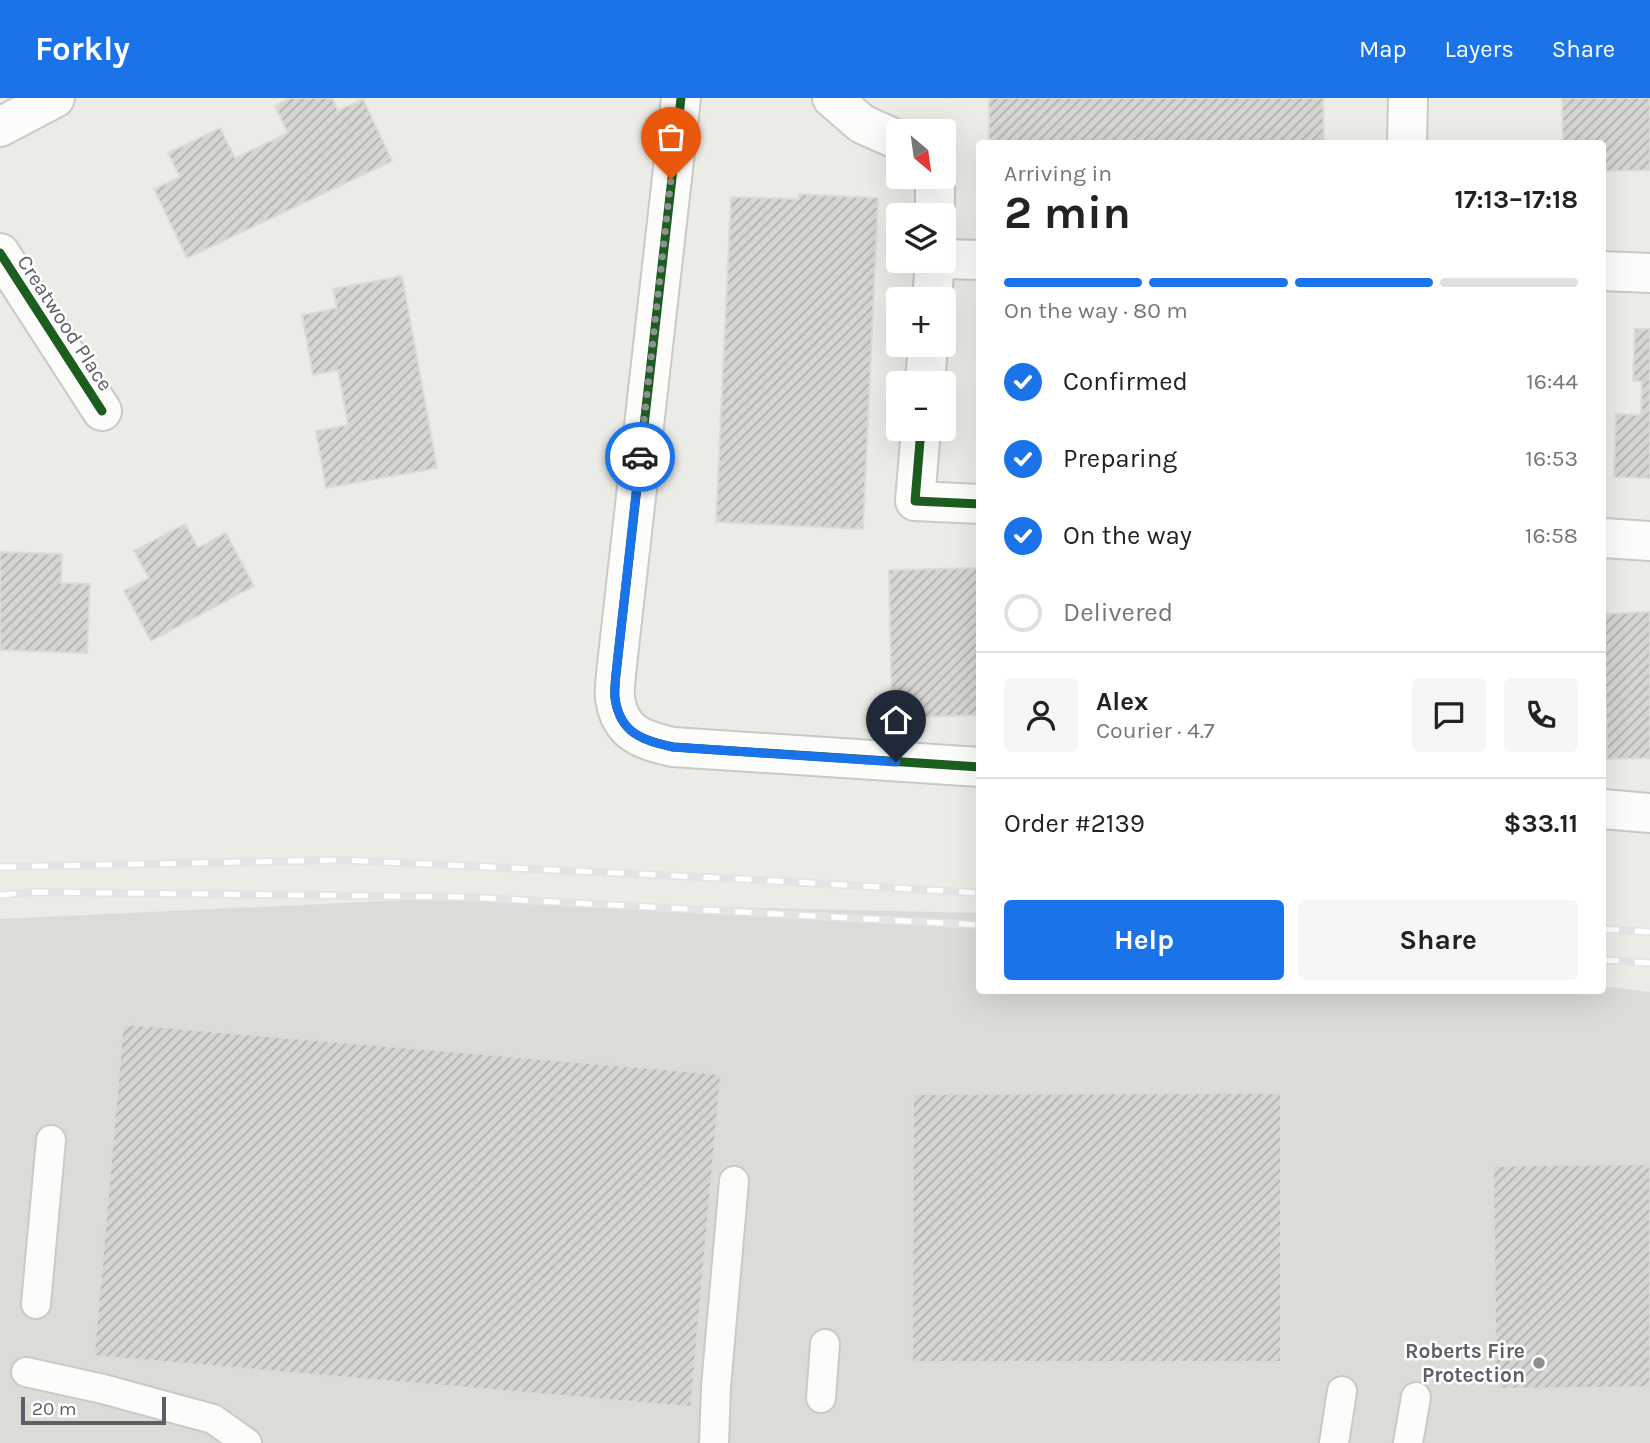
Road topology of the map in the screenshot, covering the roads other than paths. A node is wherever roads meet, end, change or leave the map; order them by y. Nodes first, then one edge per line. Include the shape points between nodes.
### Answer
1 (55, 98) edge
2 (681, 98) edge
3 (832, 98) edge
4 (1408, 98) edge
5 (0, 127) edge
6 (886, 135) edge
7 (1407, 140) edge
8 (0, 253) edge
9 (956, 259) edge
10 (976, 260) edge
11 (1606, 271) edge
12 (1650, 273) edge
13 (102, 411) dead end
14 (920, 441) edge
15 (976, 504) edge
16 (1606, 538) edge
17 (1650, 541) edge
18 (976, 767) edge
19 (1606, 809) edge
20 (1650, 813) edge
21 (51, 1140) dead end
22 (734, 1181) dead end
23 (36, 1304) dead end
24 (825, 1344) dead end
25 (26, 1372) dead end
26 (1342, 1391) dead end
27 (1416, 1397) dead end
28 (821, 1398) dead end
29 (247, 1443) edge
30 (714, 1443) edge
31 (1334, 1443) edge
32 (1408, 1443) edge

1 - 5 street
2 - 18 street via 617,665 615,699 622,720 647,741 673,747
3 - 6 street via 862,124
4 - 7 street
8 - 13 street, Creatwood Place
9 - 10 street
11 - 12 street
14 - 15 street via 915,501
16 - 17 street
19 - 20 street
21 - 23 lane
22 - 30 lane
24 - 28 lane
25 - 29 lane via 213,1419
26 - 31 lane
27 - 32 lane

